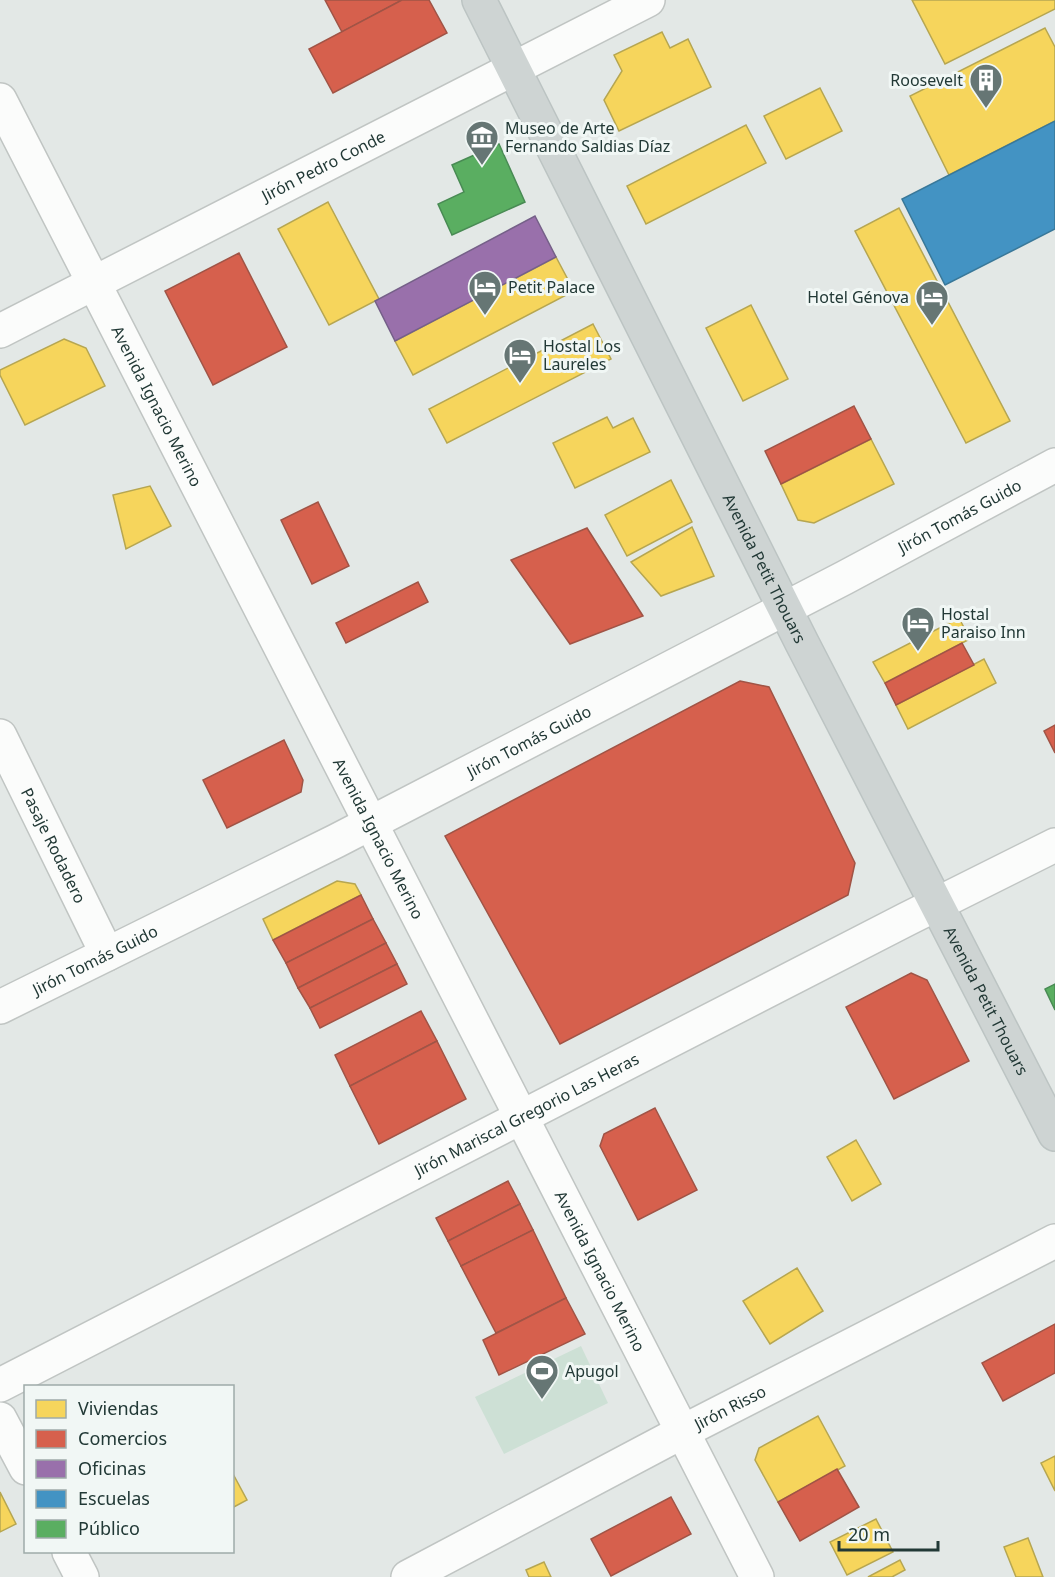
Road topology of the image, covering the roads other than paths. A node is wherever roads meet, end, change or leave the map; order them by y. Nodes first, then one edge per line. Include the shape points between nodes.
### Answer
1 (479, 0) edge
2 (648, 0) edge
3 (513, 70) junction
4 (0, 100) edge
5 (94, 284) junction
6 (0, 332) edge
7 (1055, 465) edge
8 (785, 609) junction
9 (0, 736) edge
10 (370, 823) junction
11 (1055, 845) edge
12 (936, 905) junction
13 (107, 954) junction
14 (0, 1007) edge
15 (522, 1118) junction
16 (1055, 1134) edge
17 (1055, 1240) edge
18 (0, 1384) edge
19 (0, 1419) edge
20 (682, 1432) junction
21 (24, 1464) edge
22 (70, 1553) edge
23 (82, 1577) edge
24 (408, 1577) edge
25 (757, 1577) edge

1 - 3 main road, Avenida Petit Thouars
2 - 3 street, Jirón Pedro Conde
3 - 5 street, Jirón Pedro Conde
3 - 8 main road, Avenida Petit Thouars
4 - 5 street, Avenida Ignacio Merino
5 - 6 street, Jirón Pedro Conde
5 - 10 street, Avenida Ignacio Merino
7 - 8 street, Jirón Tomás Guido
8 - 10 street, Jirón Tomás Guido
8 - 12 main road, Avenida Petit Thouars
9 - 13 street, Pasaje Rodadero
10 - 13 street, Jirón Tomás Guido
10 - 15 street, Avenida Ignacio Merino
11 - 12 street, Jirón Mariscal Gregorio Las Heras
12 - 15 street, Jirón Mariscal Gregorio Las Heras
12 - 16 main road, Avenida Petit Thouars
13 - 14 street, Jirón Tomás Guido
15 - 18 street, Jirón Mariscal Gregorio Las Heras
15 - 20 street, Avenida Ignacio Merino
17 - 20 street, Jirón Risso
19 - 21 street
20 - 24 street, Jirón Risso
20 - 25 street, Avenida Ignacio Merino
22 - 23 street

